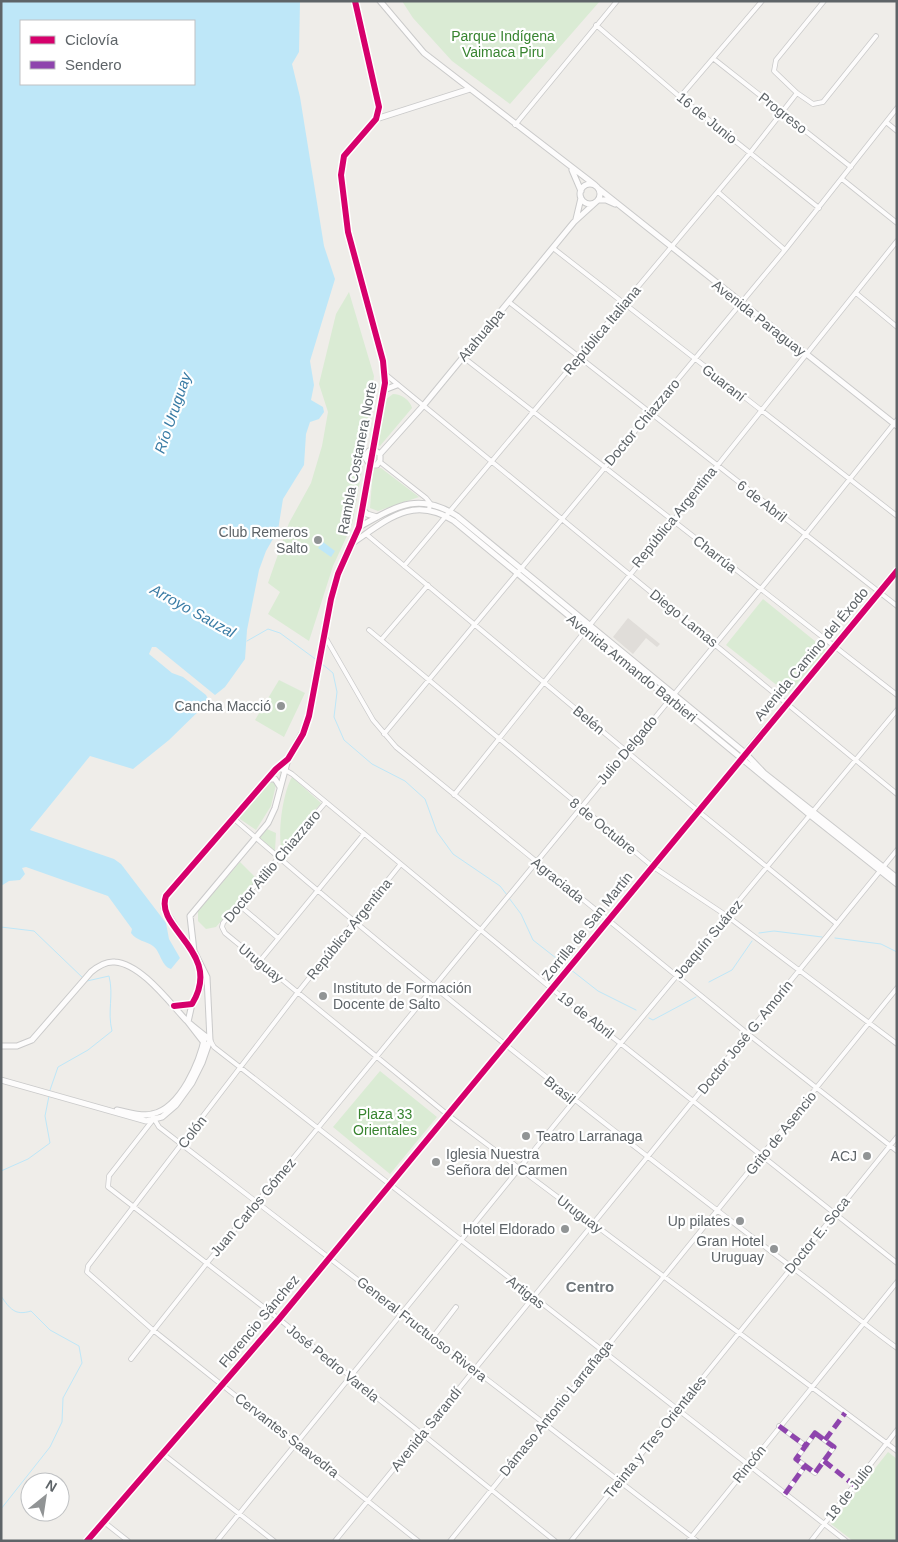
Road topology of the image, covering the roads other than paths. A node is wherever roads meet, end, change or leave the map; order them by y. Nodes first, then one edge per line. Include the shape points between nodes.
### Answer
1 (355, 1) edge
2 (380, 1) edge
3 (617, 1) edge
4 (762, 1) edge
5 (817, 1) edge
6 (823, 3) edge
7 (596, 25) junction
8 (876, 36) dead end
9 (714, 59) junction
10 (470, 89) junction
11 (797, 93) junction
12 (680, 97) junction
13 (897, 108) edge
14 (782, 112) junction
15 (376, 119) junction
16 (886, 122) junction
17 (515, 125) junction
18 (897, 131) edge
19 (750, 153) junction
20 (571, 167) junction
21 (851, 167) junction
22 (842, 179) junction
23 (597, 187) junction
24 (581, 191) junction
25 (718, 192) junction
26 (581, 197) junction
27 (597, 201) junction
28 (622, 208) junction
29 (819, 208) junction
30 (574, 222) junction
31 (897, 223) edge
32 (897, 241) edge
33 (553, 248) junction
34 (671, 248) junction
35 (785, 250) junction
36 (856, 293) junction
37 (508, 302) junction
38 (623, 304) junction
39 (741, 304) junction
40 (897, 327) edge
41 (806, 354) junction
42 (580, 356) junction
43 (463, 357) junction
44 (694, 360) junction
45 (385, 374) junction
46 (397, 385) junction
47 (384, 390) junction
48 (423, 406) junction
49 (535, 411) junction
50 (759, 411) junction
51 (650, 412) junction
52 (896, 424) edge
53 (374, 450) junction
54 (380, 454) junction
55 (492, 461) junction
56 (380, 462) junction
57 (370, 465) junction
58 (716, 465) junction
59 (605, 467) junction
60 (850, 480) junction
61 (430, 503) junction
62 (362, 509) junction
63 (429, 510) junction
64 (448, 513) junction
65 (361, 515) junction
66 (897, 516) edge
67 (377, 517) junction
68 (562, 519) junction
69 (672, 520) junction
70 (367, 522) junction
71 (359, 527) junction
72 (366, 534) junction
73 (806, 535) junction
74 (354, 542) junction
75 (404, 566) junction
76 (521, 568) junction
77 (897, 571) edge
78 (516, 574) junction
79 (629, 574) junction
80 (428, 585) junction
81 (761, 589) junction
82 (879, 593) junction
83 (897, 606) edge
84 (590, 623) junction
85 (474, 625) junction
86 (585, 629) junction
87 (369, 630) dead end
88 (324, 635) junction
89 (381, 640) junction
90 (715, 644) junction
91 (834, 646) junction
92 (428, 680) junction
93 (543, 682) junction
94 (897, 695) edge
95 (672, 697) junction
96 (787, 702) junction
97 (897, 710) edge
98 (384, 734) junction
99 (497, 739) junction
100 (626, 751) junction
101 (743, 756) junction
102 (288, 759) junction
103 (856, 759) junction
104 (276, 769) junction
105 (285, 770) junction
106 (267, 779) junction
107 (280, 787) junction
108 (897, 794) edge
109 (454, 795) junction
110 (325, 803) junction
111 (580, 807) junction
112 (698, 811) junction
113 (811, 813) junction
114 (233, 818) junction
115 (364, 834) junction
116 (255, 838) junction
117 (897, 850) edge
118 (279, 859) junction
119 (536, 861) junction
120 (400, 865) junction
121 (652, 866) junction
122 (768, 866) junction
123 (881, 869) junction
124 (897, 878) edge
125 (897, 884) edge
126 (317, 891) junction
127 (239, 904) junction
128 (727, 916) junction
129 (607, 920) junction
130 (355, 922) junction
131 (837, 924) junction
132 (223, 930) joint
133 (479, 930) junction
134 (181, 935) tunnel mouth
135 (278, 938) junction
136 (259, 962) junction
137 (200, 969) dead end
138 (799, 970) junction
139 (677, 976) junction
140 (434, 986) junction
141 (897, 988) edge
142 (552, 989) junction
143 (298, 992) junction
144 (192, 1004) junction
145 (174, 1006) junction
146 (188, 1022) junction
147 (869, 1023) junction
148 (748, 1034) junction
149 (207, 1041) junction
150 (621, 1043) junction
151 (897, 1044) edge
152 (1, 1046) edge
153 (505, 1046) junction
154 (376, 1057) junction
155 (241, 1068) junction
156 (1, 1079) edge
157 (818, 1087) junction
158 (574, 1101) junction
159 (694, 1101) junction
160 (95, 1106) junction
161 (153, 1114) junction
162 (448, 1115) junction
163 (151, 1121) junction
164 (318, 1128) junction
165 (897, 1138) edge
166 (182, 1144) junction
167 (890, 1146) junction
168 (897, 1151) edge
169 (763, 1155) junction
170 (645, 1158) junction
171 (519, 1168) junction
172 (390, 1185) junction
173 (257, 1201) junction
174 (133, 1208) junction
175 (717, 1211) junction
176 (836, 1213) junction
177 (592, 1222) junction
178 (460, 1240) junction
179 (329, 1257) junction
180 (207, 1263) junction
181 (897, 1263) edge
182 (791, 1267) junction
183 (87, 1272) joint
184 (664, 1276) junction
185 (897, 1282) edge
186 (532, 1296) junction
187 (456, 1307) dead end
188 (402, 1313) junction
189 (279, 1319) junction
190 (863, 1324) junction
191 (153, 1330) junction
192 (738, 1333) junction
193 (433, 1337) junction
194 (897, 1348) edge
195 (602, 1351) junction
196 (131, 1359) dead end
197 (474, 1369) junction
198 (350, 1377) junction
199 (222, 1384) junction
200 (811, 1387) junction
201 (676, 1410) junction
202 (544, 1423) junction
203 (779, 1426) junction
204 (897, 1430) edge
205 (422, 1434) junction
206 (295, 1442) junction
207 (886, 1443) junction
208 (806, 1446) junction
209 (897, 1451) edge
210 (162, 1454) junction
211 (748, 1466) junction
212 (805, 1466) junction
213 (619, 1481) junction
214 (491, 1489) junction
215 (784, 1494) junction
216 (369, 1500) junction
217 (238, 1513) junction
218 (104, 1522) junction
219 (824, 1524) junction
220 (691, 1536) junction
221 (87, 1541) edge
222 (128, 1541) edge
223 (218, 1541) edge
224 (274, 1541) edge
225 (335, 1541) edge
226 (418, 1541) edge
227 (450, 1541) edge
228 (555, 1541) edge
229 (571, 1541) edge
230 (688, 1541) edge
231 (697, 1541) edge
232 (811, 1541) edge
233 (846, 1541) edge

1 - 15 street via 378,100
2 - 10 street, Avenida Paraguay via 424,52
3 - 7 street
4 - 9 street
5 - 6 street
6 - 11 street via 776,60 774,71
7 - 12 street, 16 de Junio
7 - 17 street
8 - 11 street via 823,102 813,104
9 - 12 street
9 - 14 street, Progreso
10 - 15 street
10 - 17 street, Avenida Paraguay
11 - 14 street, República Italiana
12 - 19 street, 16 de Junio
13 - 16 street, Doctor Chiazzaro
14 - 19 street, República Italiana
14 - 21 street, Progreso
15 - 45 street, Rambla Costanera Norte via 344,156 341,175 348,232
16 - 18 street
16 - 21 street, Doctor Chiazzaro
17 - 20 street, Avenida Paraguay
19 - 25 street, República Italiana
19 - 29 street, 16 de Junio
20 - 23 street, Avenida Paraguay
20 - 24 street
21 - 22 street, Doctor Chiazzaro
22 - 29 street, Doctor Chiazzaro
22 - 31 street
23 - 24 street via 585,185
23 - 27 street
23 - 28 street, Avenida Paraguay
24 - 26 street
25 - 34 street, República Italiana
25 - 35 street
26 - 27 street via 588,203
26 - 30 street, Atahualpa
27 - 28 street, Avenida Paraguay via 606,200
27 - 30 street, Atahualpa
28 - 34 street, Avenida Paraguay
29 - 35 street, Doctor Chiazzaro
30 - 33 street, Atahualpa
32 - 36 street, República Argentina
33 - 37 street, Atahualpa
33 - 38 street, Guaraní
34 - 38 street, República Italiana
34 - 39 street, Avenida Paraguay
35 - 39 street, Doctor Chiazzaro
36 - 40 street
36 - 41 street, República Argentina
37 - 42 street, 6 de Abril
37 - 43 street, Atahualpa
38 - 42 street, República Italiana
38 - 44 street, Guaraní
39 - 41 street, Avenida Paraguay
39 - 44 street, Doctor Chiazzaro
41 - 50 street, República Argentina
41 - 52 street, Avenida Paraguay
42 - 49 street, República Italiana
42 - 51 street, 6 de Abril
43 - 48 street, Atahualpa
43 - 49 street, Charrúa
44 - 50 street, Guaraní
44 - 51 street, Doctor Chiazzaro
45 - 46 street, Diego Lamas
45 - 47 street, Rambla Costanera Norte
46 - 47 street
46 - 48 street, Diego Lamas
47 - 53 street, Rambla Costanera Norte
48 - 54 street, Atahualpa
48 - 55 street, Diego Lamas
49 - 55 street, República Italiana
49 - 59 street, Charrúa
50 - 58 street, República Argentina
50 - 60 street, Guaraní
51 - 58 street, 6 de Abril
51 - 59 street, Doctor Chiazzaro
52 - 60 street, Julio Delgado
53 - 54 street
53 - 57 street via 366,455
54 - 56 street
55 - 64 street, República Italiana
55 - 68 street, Diego Lamas
56 - 57 street
56 - 61 street
57 - 62 street, Rambla Costanera Norte
58 - 69 street, República Argentina
58 - 73 street, 6 de Abril
59 - 68 street, Doctor Chiazzaro
59 - 69 street, Charrúa
60 - 66 street, Guaraní
60 - 73 street, Julio Delgado
61 - 63 street
61 - 64 street, Avenida Armando Barbieri
61 - 67 street, Avenida Armando Barbieri via 415,502
62 - 65 street, Rambla Costanera Norte
62 - 67 street
63 - 64 street, Avenida Armando Barbieri
63 - 72 street, Avenida Armando Barbieri via 401,512
64 - 75 street, República Italiana
64 - 76 street, Avenida Armando Barbieri
64 - 78 street, Avenida Armando Barbieri
65 - 70 street
65 - 71 street, Rambla Costanera Norte
67 - 70 street, Avenida Armando Barbieri
68 - 76 street, Doctor Chiazzaro
68 - 79 street, Diego Lamas
69 - 79 street, República Argentina
69 - 81 street, Charrúa
70 - 71 street, Avenida Armando Barbieri
70 - 72 street
71 - 74 street, Rambla Costanera Norte
72 - 74 street, Avenida Armando Barbieri
72 - 75 street, Belén
73 - 81 street, Julio Delgado
73 - 82 street, 6 de Abril
74 - 88 street, Rambla Costanera Norte via 335,584
75 - 80 street, Belén
76 - 78 street, Doctor Chiazzaro
76 - 84 street, Avenida Armando Barbieri
77 - 82 street, Avenida Camino del Éxodo
78 - 85 street, Doctor Chiazzaro
78 - 86 street, Avenida Armando Barbieri
79 - 84 street, República Argentina
79 - 90 street, Diego Lamas
80 - 85 street, Belén
80 - 89 street
81 - 90 street, Julio Delgado
81 - 91 street, Charrúa
82 - 83 street, 6 de Abril
82 - 91 street, Avenida Camino del Éxodo
84 - 86 street, República Argentina
84 - 95 street, Avenida Armando Barbieri
85 - 92 street, Doctor Chiazzaro
85 - 93 street, Belén
86 - 93 street, República Argentina
86 - 95 street, Avenida Armando Barbieri
87 - 89 street, 8 de Octubre
88 - 98 street, Agraciada
88 - 102 street, Rambla Costanera Norte via 303,734
89 - 92 street, 8 de Octubre
90 - 95 street, Julio Delgado
90 - 96 street, Diego Lamas
91 - 94 street, Charrúa
91 - 96 street, Avenida Camino del Éxodo
92 - 98 street, Doctor Chiazzaro
92 - 99 street, 8 de Octubre
93 - 99 street, República Argentina
93 - 100 street, Belén
95 - 100 street, Julio Delgado
95 - 101 street, Avenida Armando Barbieri
96 - 101 street, Avenida Camino del Éxodo
96 - 103 street, Diego Lamas
97 - 103 street, Joaquín Suárez
98 - 109 street, Agraciada
99 - 109 street, República Argentina
99 - 111 street, 8 de Octubre
100 - 111 street, Julio Delgado
100 - 112 street, Belén
101 - 112 street, Zorrilla de San Martín
101 - 113 street, Avenida Armando Barbieri
102 - 104 street, Rambla Costanera Norte
102 - 105 street
103 - 108 street, Diego Lamas
103 - 113 street, Joaquín Suárez
104 - 105 street
104 - 106 street, Rambla Costanera Norte
105 - 107 street
105 - 110 street, 19 de Abril
106 - 107 street via 275,780
106 - 114 street, Rambla Costanera Norte
107 - 116 street via 272,816
109 - 119 street, Agraciada
110 - 115 street, 19 de Abril
110 - 118 street, Doctor Atilio Chiazzaro
111 - 119 street, Julio Delgado
111 - 121 street, 8 de Octubre
112 - 121 street, Zorrilla de San Martín
112 - 122 street, Belén
113 - 122 street, Joaquín Suárez
113 - 123 street, Avenida Armando Barbieri
114 - 116 street, Brasil
114 - 134 street, Rambla Costanera Norte via 166,896 164,908
115 - 120 street, 19 de Abril
115 - 126 street
116 - 118 street, Brasil
116 - 149 street via 190,916 194,951 207,977
117 - 123 street, Doctor José G. Amorín
118 - 126 street, Brasil
118 - 127 street, Doctor Atilio Chiazzaro
119 - 129 street, Agraciada
119 - 133 street, Julio Delgado
120 - 130 street, República Argentina
120 - 133 street, 19 de Abril
121 - 128 street, 8 de Octubre
121 - 129 street, Zorrilla de San Martín
122 - 128 street, Joaquín Suárez
122 - 131 street, Belén
123 - 124 street, Avenida Armando Barbieri
123 - 125 street, Avenida Armando Barbieri
123 - 131 street, Doctor José G. Amorín
126 - 130 street, Brasil
126 - 135 street
127 - 132 street, Doctor Atilio Chiazzaro via 223,923
127 - 135 street
128 - 138 street, 8 de Octubre
128 - 139 street, Joaquín Suárez
129 - 139 street, Agraciada
129 - 142 street, Zorrilla de San Martín
130 - 140 street, Brasil
130 - 143 street, República Argentina
131 - 138 street, Doctor José G. Amorín
132 - 136 street, Uruguay
133 - 140 street, Julio Delgado
133 - 142 street, 19 de Abril
135 - 136 street
136 - 143 street, Uruguay
137 - 144 street via 200,989
138 - 147 street, 8 de Octubre
138 - 148 street, Doctor José G. Amorín
139 - 148 street, Agraciada
139 - 150 street, Joaquín Suárez
140 - 153 street, Brasil
140 - 154 street, Julio Delgado
141 - 147 street, Grito de Asencio
142 - 150 street, 19 de Abril
142 - 153 street, Zorrilla de San Martín
143 - 154 street, Uruguay
143 - 155 street, Colón
144 - 145 street
144 - 146 street
145 - 146 street
145 - 152 street via 142,975 124,964 107,962 91,972 32,1040 17,1046
146 - 149 street
147 - 151 street, 8 de Octubre
147 - 157 street, Grito de Asencio
148 - 157 street, Agraciada
148 - 159 street, Doctor José G. Amorín
149 - 155 street, Artigas
149 - 161 street via 178,1096
149 - 163 street via 199,1070 181,1099 171,1111
150 - 158 street, Joaquín Suárez
150 - 159 street, 19 de Abril
153 - 158 street, Brasil
153 - 162 street, Zorrilla de San Martín
154 - 162 street, Uruguay
154 - 164 street, Juan Carlos Gómez
155 - 164 street, Artigas
155 - 166 street, Colón
156 - 160 street
157 - 167 street, Agraciada
157 - 169 street, Grito de Asencio
158 - 170 street, Brasil
158 - 171 street, Joaquín Suárez
159 - 169 street, 19 de Abril
159 - 170 street, Doctor José G. Amorín
160 - 161 street
160 - 163 street
161 - 163 street
162 - 171 street, Uruguay
162 - 172 street, Florencio Sánchez
163 - 166 street, General Fructuoso Rivera
163 - 174 street, José Pedro Varela via 109,1176 108,1187
164 - 172 street, Artigas
164 - 173 street, Juan Carlos Gómez
165 - 167 street, Doctor E. Soca
166 - 173 street, General Fructuoso Rivera
166 - 174 street, Colón
167 - 168 street, Agraciada
167 - 176 street, Doctor E. Soca
169 - 175 street, Grito de Asencio
169 - 176 street, 19 de Abril
170 - 175 street, Brasil
170 - 177 street, Doctor José G. Amorín
171 - 177 street, Uruguay
171 - 178 street, Joaquín Suárez
172 - 178 street, Artigas
172 - 179 street, Florencio Sánchez
173 - 179 street, General Fructuoso Rivera
173 - 180 street, Juan Carlos Gómez
174 - 180 street, José Pedro Varela
174 - 183 street, Colón via 88,1266
175 - 182 street, Brasil
175 - 184 street, Grito de Asencio
176 - 181 street, 19 de Abril
176 - 182 street, Doctor E. Soca
177 - 184 street, Uruguay
177 - 186 street, Avenida Sarandí
178 - 186 street, Artigas
178 - 188 street, Joaquín Suárez
179 - 188 street, General Fructuoso Rivera
179 - 189 street, Florencio Sánchez
180 - 189 street, José Pedro Varela
180 - 191 street, Juan Carlos Gómez
182 - 190 street, Brasil
182 - 192 street, Doctor E. Soca
183 - 191 street, Cervantes Saavedra
184 - 192 street, Uruguay
184 - 195 street, Dámaso Antonio Larrañaga
185 - 190 street, Rincón
186 - 195 street, Artigas
186 - 197 street, Avenida Sarandí
187 - 193 street
188 - 193 street, General Fructuoso Rivera
188 - 198 street, Joaquín Suárez
189 - 198 street, José Pedro Varela
189 - 199 street, Florencio Sánchez
190 - 194 street, Brasil
190 - 200 street, Rincón
191 - 196 street, Juan Carlos Gómez
191 - 199 street, Cervantes Saavedra
192 - 200 street, Uruguay
192 - 201 street, Treinta y Tres Orientales
193 - 197 street, General Fructuoso Rivera
195 - 201 street, Artigas
195 - 202 street, Dámaso Antonio Larrañaga
197 - 202 street, General Fructuoso Rivera
197 - 205 street, Avenida Sarandí
198 - 205 street, José Pedro Varela
198 - 206 street, Joaquín Suárez
199 - 206 street, Cervantes Saavedra
199 - 210 street, Florencio Sánchez
200 - 203 street, Rincón
200 - 207 street, Uruguay
201 - 211 street, Artigas
201 - 213 street, Treinta y Tres Orientales
202 - 213 street, General Fructuoso Rivera
202 - 214 street, Dámaso Antonio Larrañaga
203 - 208 street
203 - 211 street, Rincón
204 - 207 street, 18 de Julio
205 - 214 street, José Pedro Varela
205 - 216 street, Avenida Sarandí
206 - 216 street, Cervantes Saavedra
206 - 217 street, Joaquín Suárez
207 - 209 street, Uruguay
207 - 219 street, 18 de Julio
208 - 212 street via 796,1459
208 - 212 street via 815,1433 834,1447 814,1473
210 - 217 street
210 - 218 street, Florencio Sánchez
211 - 215 street, Artigas
211 - 220 street, Rincón
212 - 215 street
213 - 220 street, General Fructuoso Rivera
213 - 229 street, Treinta y Tres Orientales
214 - 227 street, Dámaso Antonio Larrañaga
214 - 228 street, José Pedro Varela
215 - 219 street, Artigas
216 - 225 street, Avenida Sarandí
216 - 226 street, Cervantes Saavedra
217 - 223 street, Joaquín Suárez
217 - 224 street
218 - 221 street, Florencio Sánchez
218 - 222 street
219 - 232 street, 18 de Julio
219 - 233 street, Artigas
220 - 230 street, Rincón
220 - 231 street, General Fructuoso Rivera

